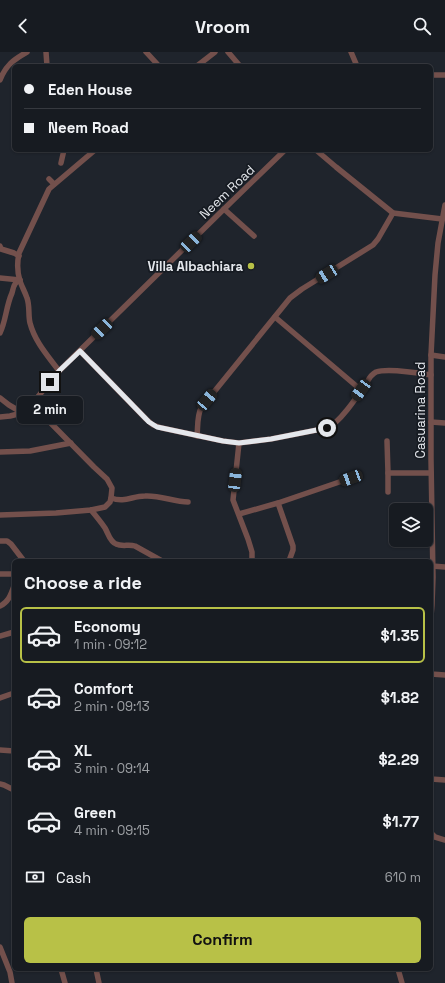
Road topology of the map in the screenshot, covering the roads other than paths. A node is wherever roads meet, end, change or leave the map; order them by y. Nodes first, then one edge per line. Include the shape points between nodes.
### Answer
1 (27, 52) edge
2 (46, 52) edge
3 (146, 52) edge
4 (214, 52) edge
5 (228, 52) edge
6 (351, 52) edge
7 (48, 64) edge
8 (157, 64) edge
9 (199, 64) edge
10 (238, 64) edge
11 (356, 64) edge
12 (433, 75) edge
13 (445, 75) edge
14 (0, 80) edge
15 (64, 152) edge
16 (94, 152) edge
17 (283, 152) edge
18 (318, 152) edge
19 (61, 163) dead end
20 (49, 179) dead end
21 (54, 184) junction
22 (445, 205) edge
23 (224, 209) junction
24 (393, 213) junction
25 (442, 219) junction
26 (254, 236) dead end
27 (0, 246) edge
28 (15, 256) junction
29 (0, 278) edge
30 (20, 280) junction
31 (275, 317) junction
32 (0, 334) edge
33 (80, 351) junction
34 (431, 355) junction
35 (445, 357) edge
36 (59, 371) junction
37 (431, 374) junction
38 (361, 390) junction
39 (0, 398) edge
40 (32, 404) junction
41 (21, 412) junction
42 (0, 417) edge
43 (430, 422) junction
44 (445, 423) edge
45 (197, 436) junction
46 (387, 441) dead end
47 (72, 443) junction
48 (239, 443) junction
49 (0, 452) edge
50 (388, 473) junction
51 (431, 473) junction
52 (351, 478) dead end
53 (388, 492) dead end
54 (111, 498) junction
55 (188, 502) dead end
56 (278, 503) junction
57 (91, 510) junction
58 (239, 514) junction
59 (0, 515) edge
60 (0, 541) edge
61 (22, 559) edge
62 (158, 559) edge
63 (252, 559) edge
64 (290, 559) edge
65 (432, 559) edge
66 (433, 566) edge
67 (445, 567) edge
68 (0, 574) edge
69 (12, 574) edge
70 (12, 590) edge
71 (0, 606) edge
72 (12, 633) edge
73 (0, 636) edge
74 (433, 674) edge
75 (445, 675) edge
76 (12, 694) edge
77 (0, 698) edge
78 (0, 750) edge
79 (12, 751) edge
80 (433, 779) edge
81 (445, 780) edge
82 (0, 784) edge
83 (12, 789) edge
84 (433, 835) edge
85 (445, 840) edge
86 (0, 948) edge
87 (62, 971) edge
88 (96, 971) edge
89 (399, 971) edge
90 (12, 983) edge
91 (65, 983) edge
92 (99, 983) edge
93 (402, 983) edge

1 - 14 street via 12,60
2 - 7 street
3 - 8 street
4 - 9 street
5 - 10 street
6 - 11 street
12 - 13 street
15 - 19 street
16 - 21 street
17 - 23 street, Neem Road
18 - 24 street
20 - 21 street
21 - 28 street via 49,189
22 - 25 street, Casuarina Road
23 - 26 street
23 - 33 street, Neem Road
24 - 25 street
24 - 31 street via 373,245 296,293
25 - 34 street, Casuarina Road via 435,275
27 - 28 street
28 - 30 street
29 - 30 street
30 - 32 street via 14,284
30 - 36 street via 27,296 32,329 40,347
31 - 38 street
31 - 45 street via 201,408
33 - 36 street, Neem Road
33 - 45 street via 149,422 157,427
34 - 35 street
34 - 37 street, Casuarina Road
36 - 40 street, Neem Road
37 - 38 street via 379,372 371,376
37 - 43 street, Casuarina Road
38 - 48 street via 332,427
39 - 41 street
40 - 41 street, Neem Road
40 - 47 street
41 - 42 street
43 - 44 street
43 - 51 street, Casuarina Road
45 - 48 street
46 - 50 street
47 - 49 street
47 - 54 street via 107,479 112,488
48 - 58 street via 233,499
50 - 51 street
50 - 53 street
51 - 65 street, Casuarina Road
52 - 56 street
54 - 55 street via 118,501 147,496
54 - 57 street via 105,508
56 - 58 street
56 - 64 street via 293,546
57 - 59 street
57 - 62 street via 112,542 135,546
58 - 63 street
60 - 61 street via 11,544
66 - 67 street
68 - 69 street
70 - 71 street via 7,601
72 - 73 street
74 - 75 street
76 - 77 street
78 - 79 street
80 - 81 street
82 - 83 street
84 - 85 street
86 - 90 street
87 - 91 street
88 - 92 street
89 - 93 street

